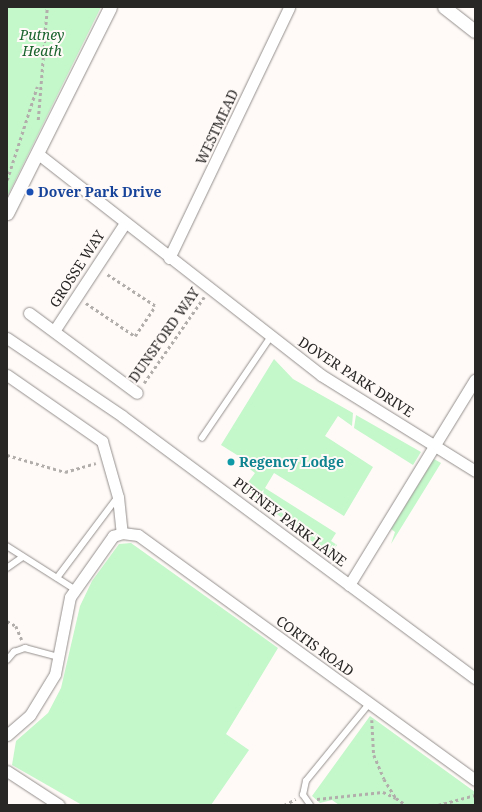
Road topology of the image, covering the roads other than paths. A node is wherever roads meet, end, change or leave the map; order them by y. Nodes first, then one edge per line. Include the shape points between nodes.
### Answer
1 (110, 7) edge
2 (289, 7) edge
3 (444, 7) edge
4 (475, 32) edge
5 (37, 153) junction
6 (7, 213) edge
7 (125, 223) junction
8 (169, 258) junction
9 (29, 313) dead end
10 (54, 331) junction
11 (7, 338) edge
12 (270, 338) junction
13 (7, 375) edge
14 (475, 379) edge
15 (137, 393) road end
16 (202, 438) dead end
17 (436, 445) junction
18 (475, 471) edge
19 (118, 497) junction
20 (122, 533) junction
21 (7, 546) edge
22 (23, 557) junction
23 (7, 568) edge
24 (57, 578) junction
25 (349, 585) junction
26 (76, 590) junction
27 (58, 657) junction
28 (7, 660) edge
29 (475, 678) edge
30 (372, 706) junction
31 (7, 735) edge
32 (7, 771) edge
33 (475, 780) edge
34 (59, 805) edge
35 (310, 805) edge

1 - 5 street
2 - 8 street, WESTMEAD
3 - 4 street
5 - 6 street
5 - 7 street, DOVER PARK DRIVE
7 - 8 street, DOVER PARK DRIVE
7 - 10 street, GROSSE WAY
8 - 12 street, DOVER PARK DRIVE
9 - 10 street, GROSSE WAY
10 - 15 street, GROSSE WAY
11 - 25 street, PUTNEY PARK LANE via 122,416
12 - 16 lane
12 - 17 street, DOVER PARK DRIVE via 321,375
13 - 19 street via 102,441
14 - 17 street
17 - 18 street, DOVER PARK DRIVE
17 - 25 street
19 - 20 street
19 - 24 lane
20 - 26 street via 113,536
20 - 30 street, CORTIS ROAD via 138,535
21 - 22 lane
22 - 23 lane
22 - 24 lane
24 - 26 lane
25 - 29 street, PUTNEY PARK LANE
26 - 27 street via 70,597
27 - 28 lane via 25,648 14,652
27 - 31 street via 55,674 30,715
30 - 33 street, CORTIS ROAD
30 - 35 lane via 306,781 303,795
32 - 34 street

